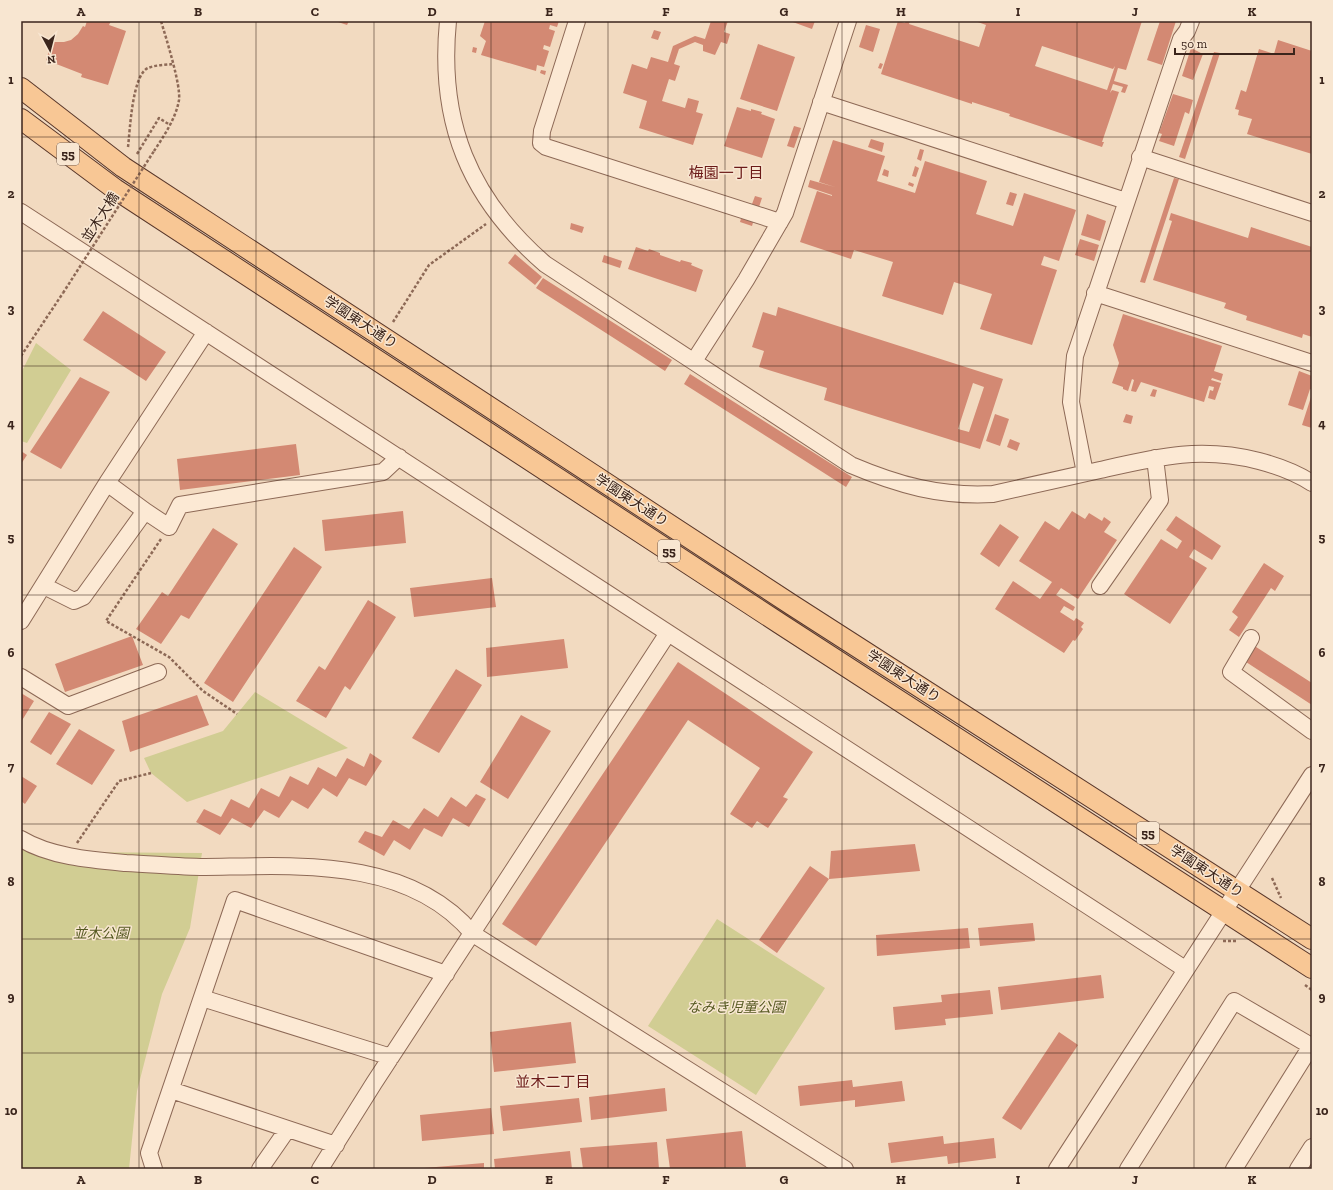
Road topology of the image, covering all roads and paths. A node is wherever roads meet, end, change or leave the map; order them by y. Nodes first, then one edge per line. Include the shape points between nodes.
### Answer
1 (161, 21) edge
2 (448, 21) edge
3 (577, 21) edge
4 (848, 21) edge
5 (1191, 21) edge
6 (173, 64) junction
7 (21, 88) edge
8 (821, 102) junction
9 (21, 120) edge
10 (170, 125) junction
11 (128, 147) dead end
12 (137, 154) dead end
13 (1140, 157) junction
14 (1126, 201) junction
15 (21, 212) edge
16 (1312, 213) edge
17 (780, 222) junction
18 (488, 223) dead end
19 (1095, 293) junction
20 (393, 322) dead end
21 (206, 332) junction
22 (21, 356) edge
23 (694, 361) junction
24 (1312, 363) edge
25 (399, 457) junction
26 (1156, 458) junction
27 (1085, 473) junction
28 (106, 483) junction
29 (1312, 483) edge
30 (145, 511) junction
31 (169, 527) junction
32 (44, 586) junction
33 (1100, 586) dead end
34 (21, 621) edge
35 (668, 633) junction
36 (1251, 638) dead end
37 (158, 672) dead end
38 (21, 677) edge
39 (237, 714) dead end
40 (1312, 730) edge
41 (150, 773) dead end
42 (1312, 775) edge
43 (21, 839) edge
44 (68, 855) junction
45 (1238, 891) junction
46 (1224, 911) junction
47 (473, 934) junction
48 (1312, 939) edge
49 (1312, 968) edge
50 (1185, 969) junction
51 (446, 974) junction
52 (202, 998) junction
53 (392, 1057) junction
54 (171, 1090) junction
55 (287, 1130) junction
56 (336, 1145) junction
57 (1312, 1147) edge
58 (154, 1169) edge
59 (260, 1169) edge
60 (320, 1169) edge
61 (845, 1169) edge
62 (1057, 1169) edge
63 (1128, 1169) edge
64 (1234, 1169) edge
65 (1298, 1169) edge

1 - 6 path, 並木大橋
2 - 23 street via 445,69 452,118 468,162 490,206 526,247 545,264
3 - 17 street via 542,132 541,143 554,150
4 - 8 street
5 - 13 street via 1181,39
6 - 10 path, 並木大橋 via 179,99
6 - 11 path via 148,68 144,72 133,101
7 - 45 main road, 学園東大通り / 55 via 130,171 792,605
8 - 14 street
8 - 17 street
9 - 46 main road, 学園東大通り / 55 via 115,189
10 - 12 path via 159,118
10 - 22 path, 並木大橋, bridge
13 - 14 street
13 - 16 street
14 - 19 street
15 - 21 street
17 - 23 street
18 - 20 path via 429,265
19 - 24 street
19 - 27 street via 1075,356 1072,378 1071,402
21 - 25 street
21 - 28 street
23 - 27 street via 851,465 903,484 932,492 986,494
25 - 31 street via 383,472 180,505
25 - 35 street
26 - 27 street
26 - 29 street via 1201,452 1227,454 1277,466 1299,474
26 - 33 street via 1160,500
28 - 30 street
28 - 32 street
30 - 31 street
30 - 32 street via 83,597 74,601
31 - 39 path via 106,621 169,657 202,691
32 - 34 street
35 - 47 street
35 - 50 street
36 - 40 street via 1231,672
37 - 38 street via 68,706
41 - 44 path via 119,781
42 - 45 street
43 - 44 street via 33,846
44 - 47 street via 106,861 173,866 319,867 377,875 427,896 461,919
45 - 46 street
45 - 48 main road, 学園東大通り / 55
46 - 49 main road, 学園東大通り / 55
46 - 50 street
47 - 51 street
47 - 61 street
50 - 62 street
51 - 52 street via 235,900
51 - 53 street
52 - 53 street
52 - 54 street
53 - 56 street
54 - 55 street
54 - 58 street via 149,1153
55 - 56 street
55 - 59 street
56 - 60 street
57 - 65 street
63 - 64 street via 1234,1001 1312,1046

